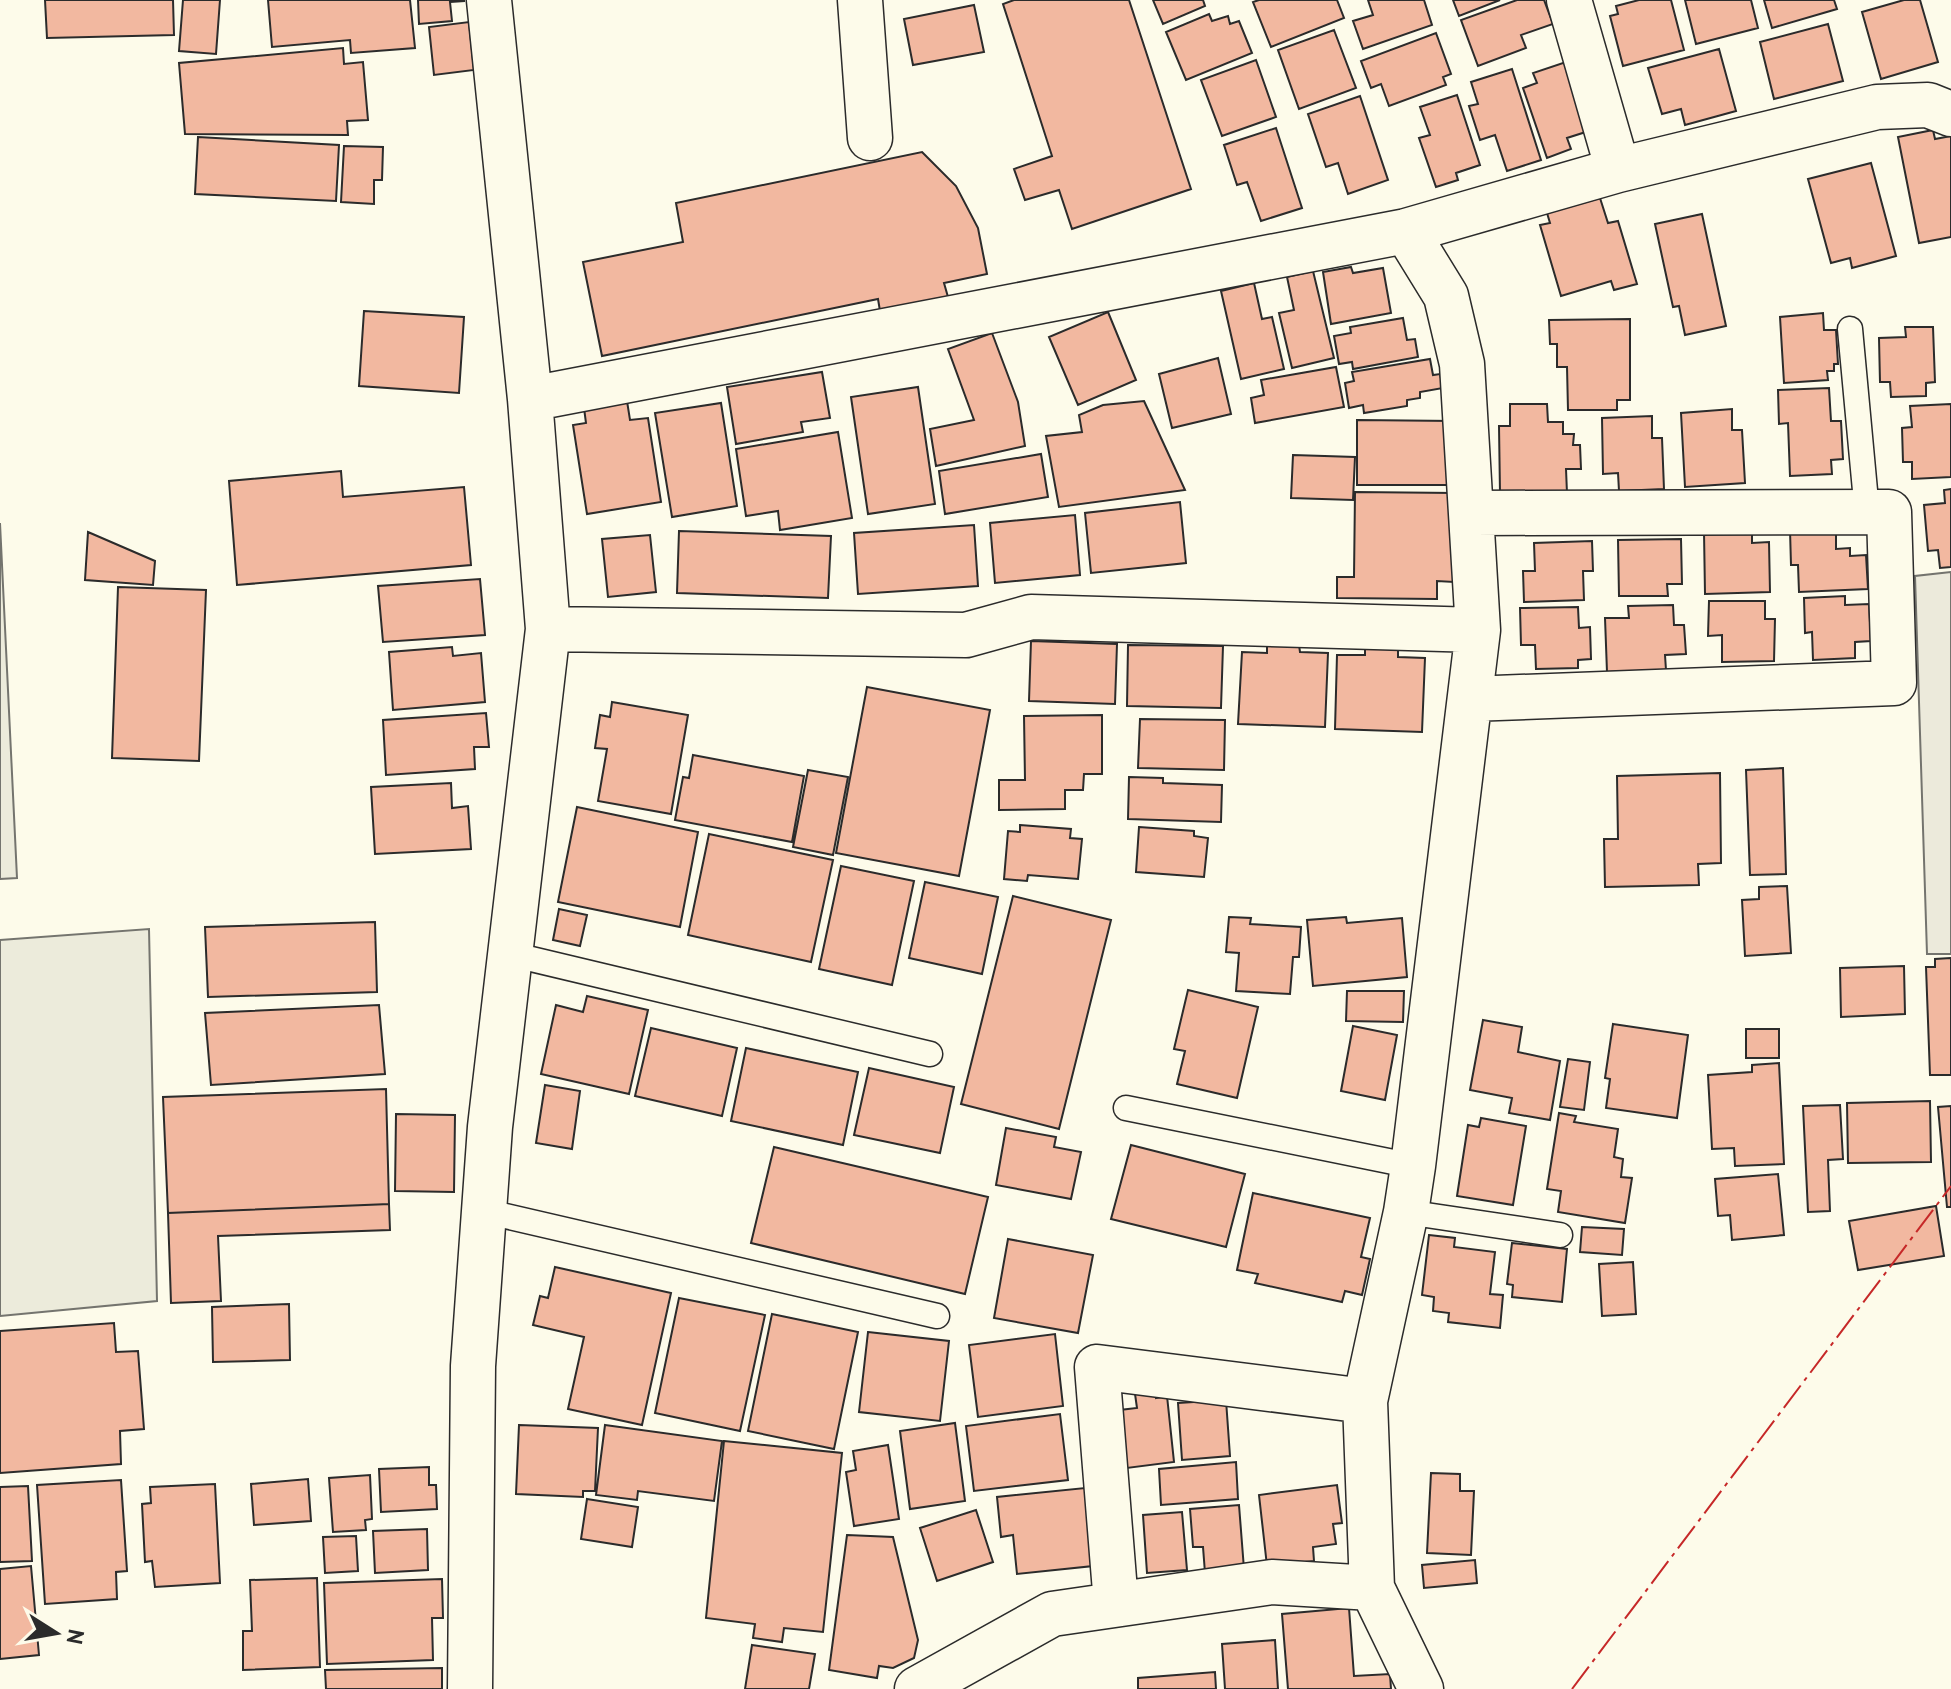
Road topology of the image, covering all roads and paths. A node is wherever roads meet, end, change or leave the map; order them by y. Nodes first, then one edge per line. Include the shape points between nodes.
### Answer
1 (489, 0) edge
2 (860, 0) edge
3 (1571, 1) edge
4 (1951, 114) edge
5 (870, 138) dead end
6 (1618, 170) junction
7 (1406, 231) junction
8 (1850, 329) dead end
9 (530, 399) junction
10 (1867, 512) junction
11 (1473, 513) junction
12 (548, 629) junction
13 (1478, 630) junction
14 (1470, 699) junction
15 (510, 954) junction
16 (930, 1054) dead end
17 (1126, 1108) dead end
18 (1413, 1166) junction
19 (484, 1211) junction
20 (1406, 1212) junction
21 (1560, 1235) dead end
22 (937, 1316) dead end
23 (1365, 1401) junction
24 (1372, 1588) junction
25 (1116, 1604) junction
26 (470, 1689) edge
27 (917, 1689) edge
28 (1421, 1689) edge

1 - 9 street
2 - 5 street
3 - 6 street
4 - 6 street via 1928,105 1877,107
6 - 7 street
7 - 9 street
7 - 11 street via 1446,296 1462,364
8 - 10 lane
9 - 12 street
10 - 11 street
10 - 14 street via 1889,512 1894,683
11 - 13 street
12 - 13 street via 966,635 1031,617
12 - 15 street
13 - 14 street
14 - 18 street
15 - 16 lane
15 - 19 street
17 - 18 lane
18 - 20 street
19 - 22 lane
19 - 26 street via 473,1366
20 - 21 lane
20 - 23 street
23 - 24 street
23 - 25 street via 1097,1367
24 - 25 street via 1272,1582
24 - 28 street
25 - 27 street via 1052,1614

